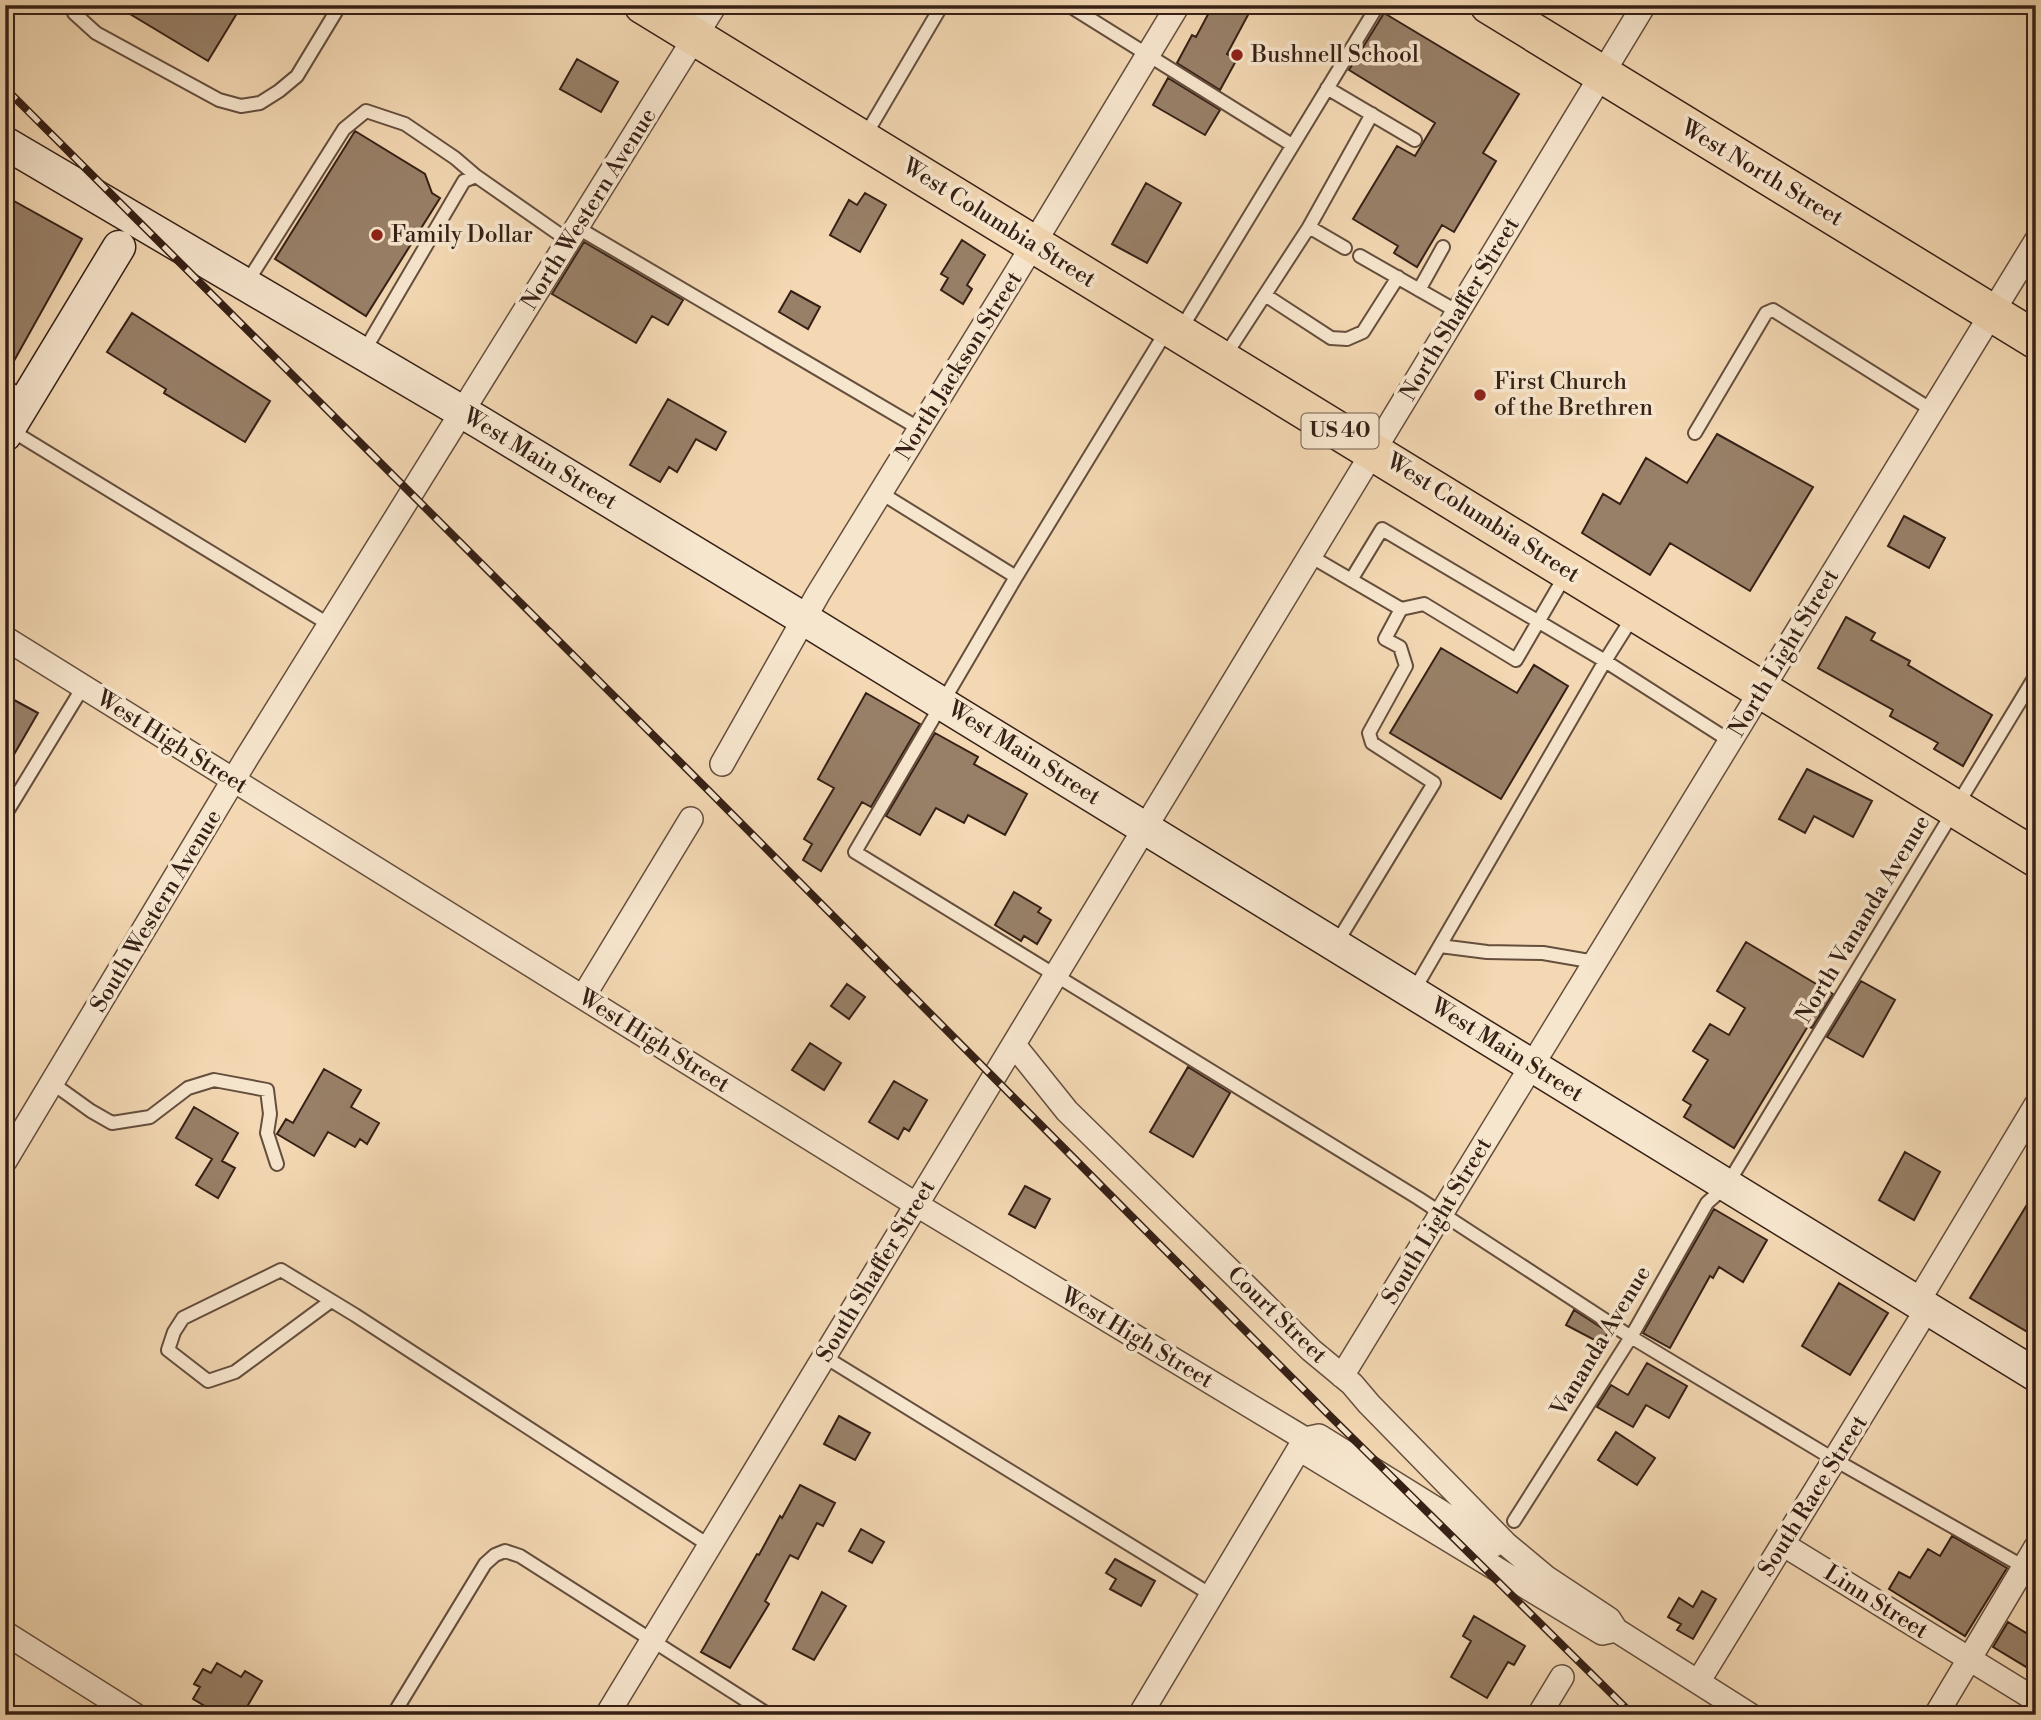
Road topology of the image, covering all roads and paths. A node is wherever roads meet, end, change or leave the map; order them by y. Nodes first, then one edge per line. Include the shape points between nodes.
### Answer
1 (71, 5) edge
2 (340, 5) edge
3 (643, 5) edge
4 (715, 5) edge
5 (942, 5) edge
6 (1068, 5) edge
7 (1178, 5) edge
8 (1378, 5) edge
9 (1489, 5) edge
10 (1644, 5) edge
11 (695, 38) junction
12 (1147, 55) junction
13 (1602, 75) junction
14 (1327, 88) junction
15 (1372, 114) junction
16 (863, 139) junction
17 (1415, 140) dead end
18 (5, 143) edge
19 (1292, 145) junction
20 (476, 176) junction
21 (1309, 227) junction
22 (573, 234) junction
23 (2036, 241) edge
24 (1033, 244) junction
25 (119, 247) dead end
26 (1443, 247) dead end
27 (1345, 248) dead end
28 (1360, 256) dead end
29 (1398, 277) junction
30 (246, 284) junction
31 (1419, 290) junction
32 (1265, 295) junction
33 (1458, 312) junction
34 (1992, 313) junction
35 (1174, 330) junction
36 (2036, 340) edge
37 (363, 353) junction
38 (1222, 359) junction
39 (16, 393) edge
40 (1932, 410) junction
41 (462, 412) junction
42 (920, 429) junction
43 (7, 432) edge
44 (1695, 433) dead end
45 (1374, 451) junction
46 (881, 493) junction
47 (1310, 556) junction
48 (1568, 571) junction
49 (1016, 577) junction
50 (1350, 580) junction
51 (1401, 609) junction
52 (1636, 612) junction
53 (804, 619) junction
54 (1538, 622) junction
55 (330, 625) junction
56 (5, 638) edge
57 (1605, 661) junction
58 (2036, 675) edge
59 (83, 687) junction
60 (1762, 690) junction
61 (943, 703) junction
62 (1730, 741) junction
63 (722, 764) dead end
64 (235, 780) junction
65 (1955, 808) junction
66 (5, 816) edge
67 (691, 819) dead end
68 (1146, 828) junction
69 (2036, 858) edge
70 (1336, 945) junction
71 (1440, 946) junction
72 (1595, 962) junction
73 (1056, 975) junction
74 (1413, 992) junction
75 (583, 997) junction
76 (1014, 1045) junction
77 (1532, 1065) junction
78 (52, 1083) junction
79 (2036, 1105) edge
80 (5, 1161) edge
81 (277, 1164) dead end
82 (1727, 1185) junction
83 (917, 1205) junction
84 (1442, 1213) junction
85 (331, 1301) junction
86 (1922, 1306) junction
87 (1631, 1337) junction
88 (825, 1357) junction
89 (2036, 1375) edge
90 (1342, 1376) junction
91 (1305, 1439) junction
92 (1835, 1460) junction
93 (1514, 1521) dead end
94 (1784, 1545) junction
95 (710, 1546) junction
96 (2036, 1547) edge
97 (2024, 1567) junction
98 (1548, 1578) junction
99 (1213, 1596) junction
100 (1616, 1630) junction
101 (5, 1633) edge
102 (653, 1640) junction
103 (1969, 1659) junction
104 (1562, 1677) dead end
105 (1698, 1682) junction
106 (2036, 1700) edge
107 (135, 1715) edge
108 (393, 1715) edge
109 (607, 1715) edge
110 (769, 1715) edge
111 (1140, 1715) edge
112 (1539, 1715) edge
113 (1750, 1715) edge
114 (1936, 1715) edge

1 - 2 lane via 96,33 219,100 242,106 260,103 297,76
3 - 11 main road, West Columbia Street / US 40
4 - 11 street, North Western Avenue
5 - 16 lane
6 - 12 lane
7 - 12 street, North Jackson Street
8 - 14 lane
9 - 13 main road, West North Street
10 - 13 street, North Shaffer Street
11 - 16 main road, West Columbia Street / US 40
11 - 22 street, North Western Avenue
12 - 19 lane
12 - 24 street, North Jackson Street
13 - 33 street, North Shaffer Street
13 - 34 main road, West North Street
14 - 15 lane
14 - 19 lane
15 - 17 lane
15 - 21 lane
16 - 24 main road, West Columbia Street / US 40
18 - 30 street, West Main Street
19 - 35 lane
20 - 22 lane
20 - 30 lane via 405,124 366,111 344,129
20 - 37 lane via 458,190
21 - 27 lane
21 - 32 lane
22 - 41 street, North Western Avenue
22 - 42 lane
23 - 34 street, North Light Street
24 - 35 main road, West Columbia Street / US 40
24 - 42 street, North Jackson Street
25 - 39 street
26 - 31 lane
28 - 29 lane
29 - 31 lane
29 - 32 lane via 1363,332 1347,339 1331,338
30 - 37 street, West Main Street
31 - 33 lane
32 - 38 lane
33 - 45 street, North Shaffer Street
34 - 36 main road, West North Street
34 - 40 street, North Light Street
35 - 38 main road, West Columbia Street / US 40
35 - 49 lane
37 - 41 street, West Main Street
38 - 45 main road, West Columbia Street / US 40
39 - 43 street
40 - 44 lane via 1773,310 1766,313
40 - 60 street, North Light Street
41 - 53 street, West Main Street
41 - 55 street, South Western Avenue
42 - 46 street, North Jackson Street
43 - 55 lane
45 - 47 street, North Shaffer Street
45 - 48 main road, West Columbia Street / US 40
46 - 49 lane
46 - 53 street, North Jackson Street
47 - 50 lane
47 - 68 street, North Shaffer Street
48 - 52 main road, West Columbia Street / US 40
48 - 54 lane
49 - 61 lane
50 - 51 lane
50 - 54 lane via 1382,528
51 - 54 lane via 1424,604 1516,660
51 - 70 lane via 1385,639 1400,648 1406,666 1369,733 1371,743 1434,783
52 - 57 lane
52 - 60 main road, West Columbia Street / US 40
53 - 61 street, West Main Street
53 - 63 street, North Jackson Street
54 - 57 lane
55 - 64 street, South Western Avenue
56 - 59 street, West High Street
57 - 62 lane
57 - 71 lane
58 - 65 lane, North Vananda Avenue
59 - 64 street, West High Street
59 - 66 lane
60 - 62 street, North Light Street
60 - 65 main road, West Columbia Street / US 40
61 - 68 street, West Main Street
61 - 73 lane via 855,852
62 - 72 street, North Light Street
64 - 75 street, West High Street
64 - 78 street, South Western Avenue
65 - 69 main road, West Columbia Street / US 40
65 - 82 lane, North Vananda Avenue
67 - 75 street
68 - 70 street, West Main Street
68 - 73 street, South Shaffer Street
70 - 74 street, West Main Street
71 - 72 lane via 1543,953
71 - 74 lane
72 - 77 street, North Light Street
73 - 76 street, South Shaffer Street
73 - 84 lane
74 - 77 street, West Main Street
75 - 83 street, West High Street
76 - 83 street, South Shaffer Street
76 - 90 street, Court Street via 1068,1111
77 - 82 street, West Main Street
77 - 84 street, South Light Street
78 - 80 street, South Western Avenue
78 - 81 lane via 112,1122 150,1117 188,1088 214,1080 267,1090 267,1133
79 - 86 street, South Race Street
82 - 86 street, West Main Street
82 - 87 lane, Vananda Avenue via 1707,1203
83 - 88 street, South Shaffer Street
83 - 91 street, West High Street
84 - 87 lane
84 - 90 street, South Light Street
85 - 85 lane via 281,1270 183,1318 168,1350 208,1381 236,1371
85 - 95 lane
86 - 89 street, West Main Street
86 - 92 street, South Race Street
87 - 92 lane
87 - 93 lane, Vananda Avenue
88 - 95 street, South Shaffer Street
88 - 99 lane
90 - 98 street, Court Street via 1506,1544
91 - 98 street, West High Street via 1319,1436
91 - 99 street
91 - 100 street, West High Street via 1309,1455 1602,1633
92 - 94 street, South Race Street
92 - 97 lane
94 - 103 street, Linn Street
94 - 105 street, South Race Street
95 - 102 street, South Shaffer Street
96 - 97 street
97 - 103 street
98 - 100 street, West High Street via 1609,1619
99 - 111 street
100 - 105 street, West High Street
101 - 107 street
102 - 108 lane via 505,1551 485,1564
102 - 109 street, South Shaffer Street
102 - 110 lane
103 - 106 street, Linn Street
103 - 114 street
104 - 112 street
105 - 113 street, West High Street

